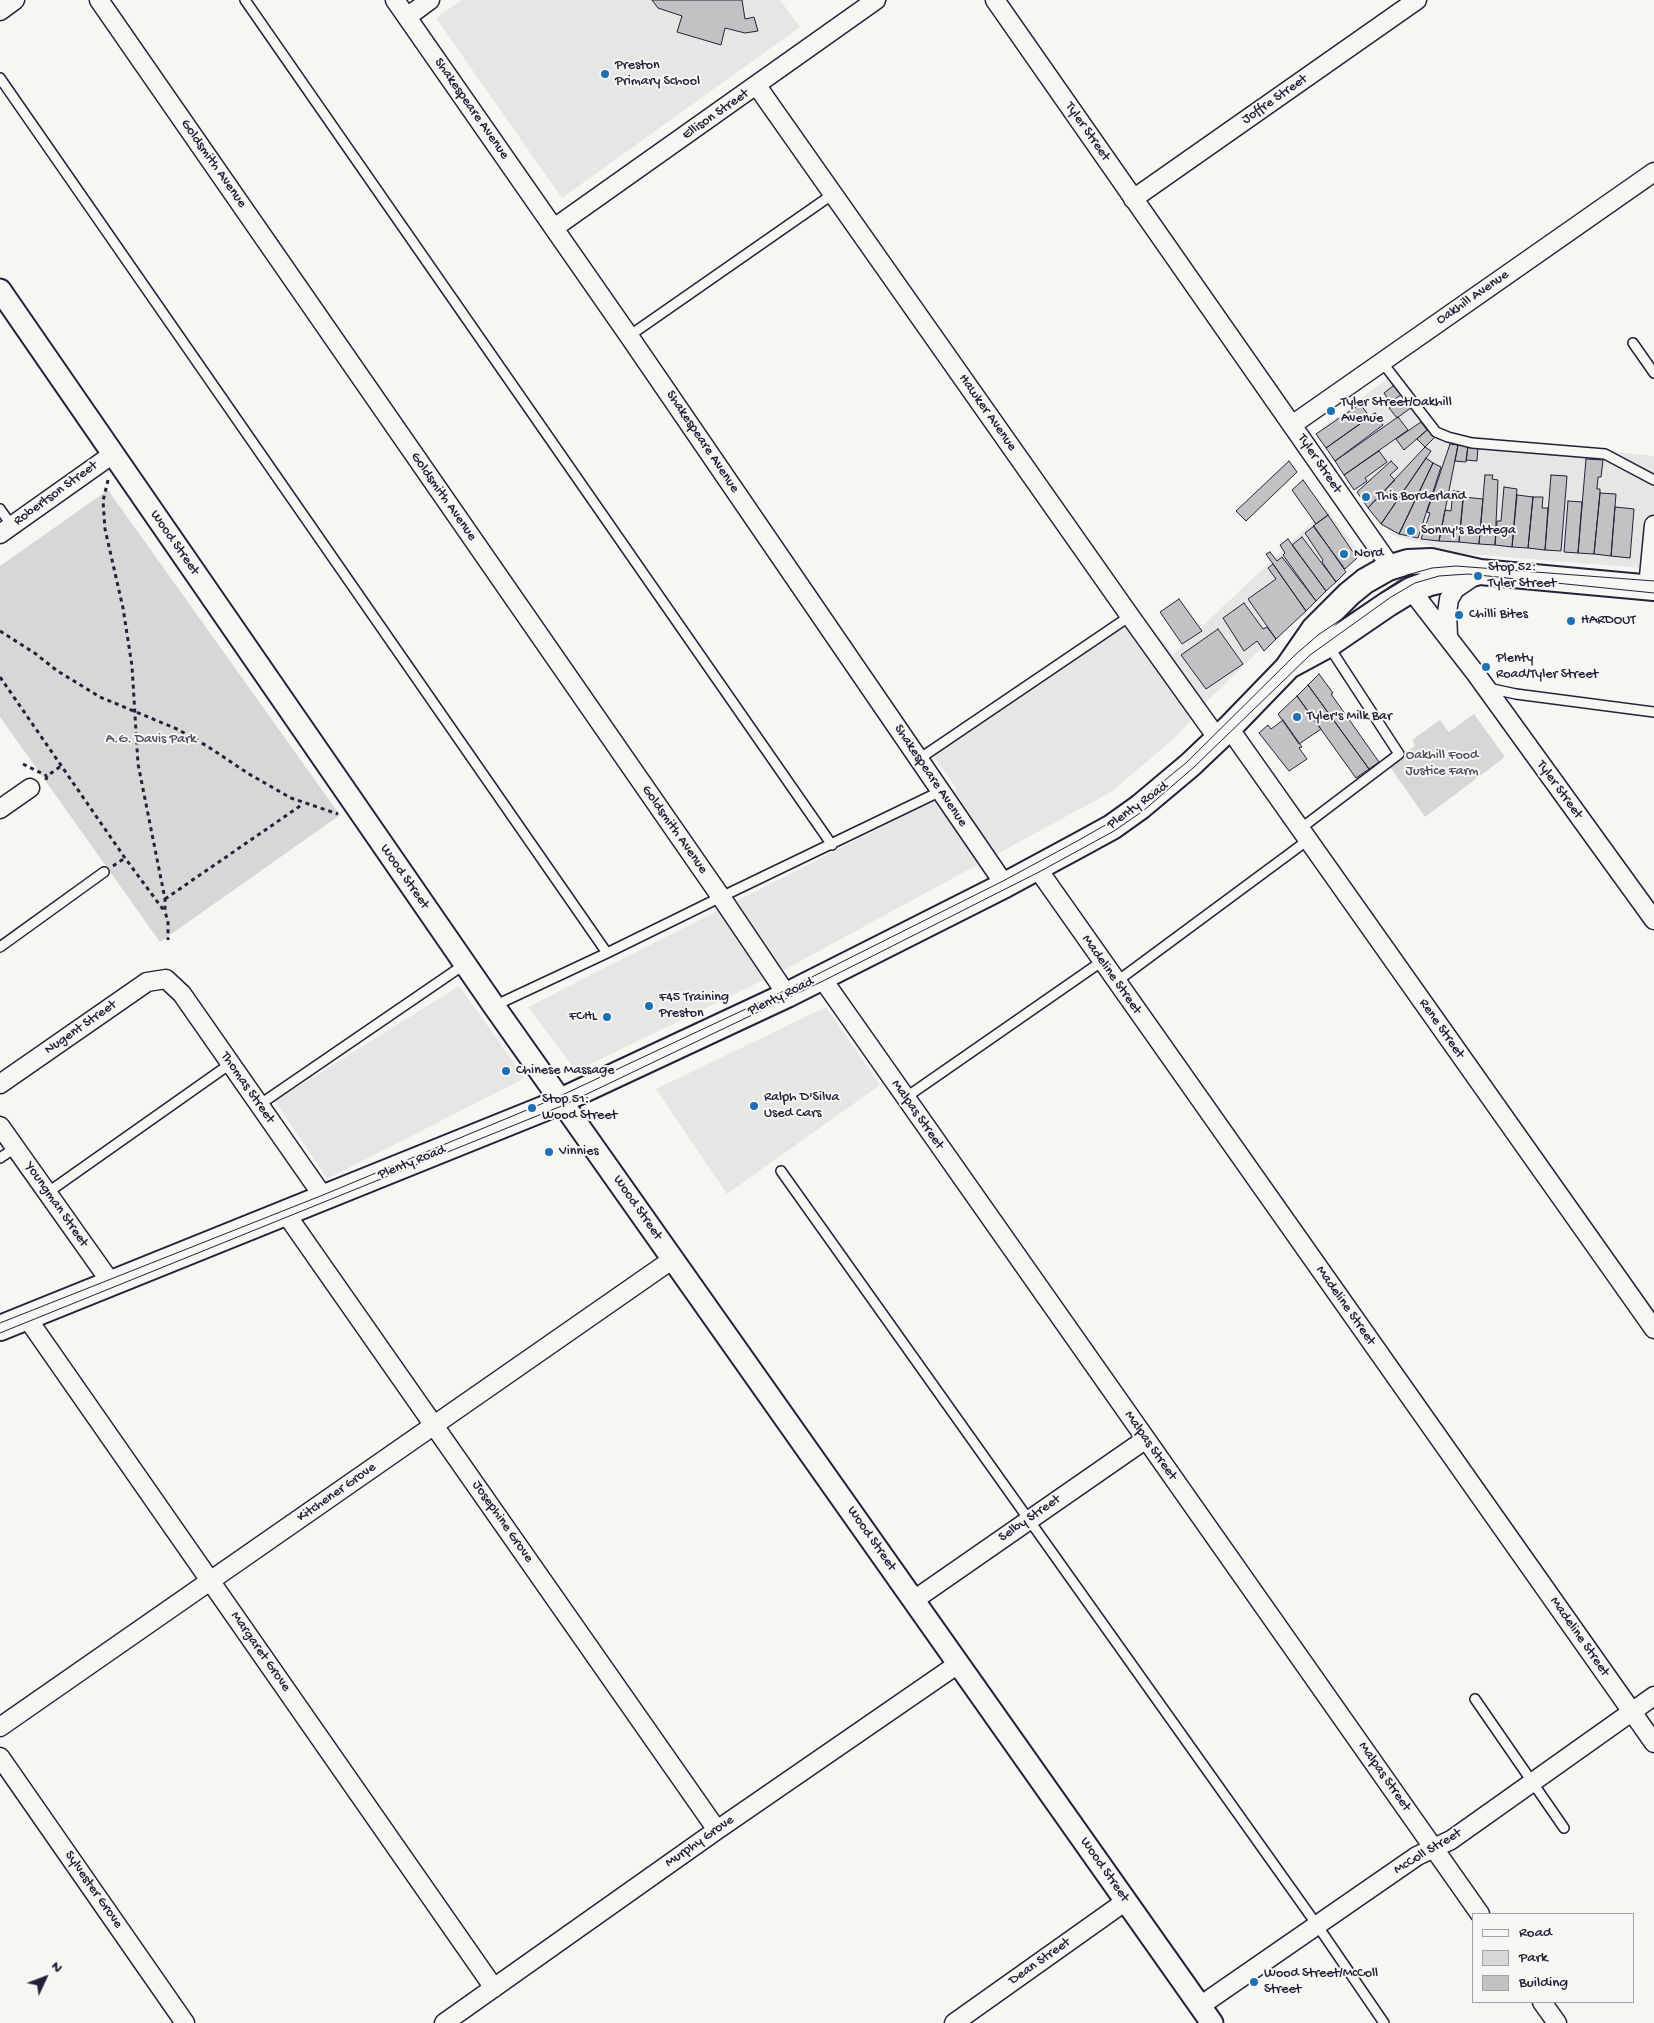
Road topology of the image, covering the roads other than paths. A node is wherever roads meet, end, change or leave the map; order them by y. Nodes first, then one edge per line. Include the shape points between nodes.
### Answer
1 (15, 0) edge
2 (99, 0) edge
3 (245, 0) edge
4 (395, 0) edge
5 (430, 0) edge
6 (876, 0) edge
7 (995, 0) edge
8 (1417, 0) edge
9 (0, 11) edge
10 (407, 17) junction
11 (0, 78) edge
12 (757, 86) junction
13 (1654, 172) edge
14 (833, 194) junction
15 (1133, 199) junction
16 (554, 228) junction
17 (0, 290) edge
18 (629, 336) junction
19 (1633, 343) dead end
20 (1382, 362) junction
21 (1654, 373) edge
22 (1292, 425) junction
23 (112, 454) junction
24 (1654, 480) edge
25 (0, 509) edge
26 (1654, 525) edge
27 (6, 530) edge
28 (1391, 567) junction
29 (1480, 572) junction
30 (1651, 588) edge
31 (1411, 590) junction
32 (1130, 616) junction
33 (1448, 637) junction
34 (1328, 646) junction
35 (1286, 668) junction
36 (1485, 688) junction
37 (1654, 712) edge
38 (1224, 733) junction
39 (919, 759) junction
40 (30, 788) dead end
41 (941, 791) junction
42 (0, 809) edge
43 (1304, 834) junction
44 (832, 845) junction
45 (1037, 868) junction
46 (104, 872) dead end
47 (1005, 885) junction
48 (721, 896) junction
49 (1654, 920) edge
50 (0, 947) edge
51 (607, 954) junction
52 (1101, 962) junction
53 (465, 964) junction
54 (821, 977) junction
55 (166, 979) joint
56 (1116, 982) junction
57 (786, 994) junction
58 (494, 1006) junction
59 (230, 1064) junction
60 (0, 1084) edge
61 (905, 1098) junction
62 (561, 1101) junction
63 (259, 1105) junction
64 (0, 1126) edge
65 (15, 1148) junction
66 (0, 1158) edge
67 (781, 1171) dead end
68 (47, 1193) junction
69 (325, 1199) junction
70 (286, 1214) junction
71 (673, 1259) junction
72 (112, 1284) junction
73 (27, 1318) junction
74 (0, 1328) edge
75 (1654, 1329) edge
76 (434, 1426) junction
77 (1146, 1439) junction
78 (1028, 1520) junction
79 (211, 1581) junction
80 (914, 1600) junction
81 (958, 1664) junction
82 (1654, 1696) edge
83 (1475, 1699) dead end
84 (1632, 1712) junction
85 (0, 1727) edge
86 (1654, 1744) edge
87 (0, 1757) edge
88 (1532, 1782) junction
89 (1564, 1828) dead end
90 (717, 1830) junction
91 (1433, 1848) junction
92 (1126, 1901) junction
93 (1479, 1913) edge
94 (1317, 1925) junction
95 (494, 1988) junction
96 (1543, 2003) edge
97 (1206, 2015) edge
98 (185, 2023) edge
99 (444, 2023) edge
100 (954, 2023) edge
101 (1384, 2023) edge
102 (1557, 2023) edge

1 - 9 street
2 - 48 street, Goldsmith Avenue
3 - 44 lane
4 - 10 street, Shakespeare Avenue
5 - 10 street
6 - 12 street, Ellison Street
7 - 15 street, Tyler Street
8 - 15 street, Joffre Street
10 - 16 street, Shakespeare Avenue
11 - 51 lane
12 - 14 street, Hawker Avenue
12 - 16 street, Ellison Street
13 - 20 street, Oakhill Avenue
14 - 18 lane
14 - 32 street, Hawker Avenue
15 - 22 street, Tyler Street
16 - 18 street, Shakespeare Avenue
17 - 23 street, Wood Street
18 - 39 street, Shakespeare Avenue
19 - 21 lane
20 - 22 street, Oakhill Avenue
20 - 24 lane via 1428,423 1442,435 1472,443 1605,454
22 - 28 street, Tyler Street
23 - 27 street, Robertson Street
23 - 53 street, Wood Street
25 - 27 lane
26 - 30 street
28 - 29 main road, Plenty Road via 1431,561
28 - 31 main road, Tyler Street
28 - 35 main road, Plenty Road via 1349,594 1314,629
29 - 30 main road, Plenty Road
29 - 31 main road, Plenty Road
29 - 33 street via 1451,595 1447,613
31 - 33 street, Tyler Street
31 - 34 main road, Plenty Road
32 - 38 street, Hawker Avenue
32 - 39 lane
33 - 36 street, Tyler Street
34 - 35 main road, Plenty Road
34 - 43 lane via 1399,754
35 - 38 main road, Plenty Road
36 - 37 lane
36 - 49 street, Tyler Street
38 - 43 street, Rene Street
38 - 45 main road, Plenty Road via 1140,807 1112,827
39 - 41 street, Shakespeare Avenue
40 - 42 street
41 - 44 lane
41 - 47 street, Shakespeare Avenue
43 - 56 lane
43 - 75 street, Rene Street
44 - 48 lane
45 - 47 main road, Plenty Road
45 - 52 street, Madeline Street
46 - 50 lane
47 - 54 main road, Plenty Road
48 - 51 lane
48 - 57 street, Goldsmith Avenue
51 - 58 lane
52 - 56 street, Madeline Street
52 - 61 lane
53 - 58 street, Wood Street
53 - 63 lane
54 - 57 main road, Plenty Road
54 - 61 street, Malpas Street
55 - 59 street, Thomas Street via 182,994
55 - 60 street, Nugent Street via 147,982
56 - 84 street, Madeline Street
57 - 62 main road, Plenty Road
58 - 62 street, Wood Street
59 - 63 street, Thomas Street
59 - 68 lane
61 - 77 street, Malpas Street
62 - 69 main road, Plenty Road
62 - 71 street, Wood Street
63 - 69 street, Thomas Street
64 - 65 street, Youngman Street
65 - 66 lane
65 - 68 street, Youngman Street
67 - 78 lane
68 - 72 street, Youngman Street
69 - 70 main road, Plenty Road
70 - 72 main road, Plenty Road
70 - 76 street, Josephine Grove
71 - 76 street, Kitchener Grove
71 - 80 street, Wood Street
72 - 73 main road, Plenty Road
73 - 74 main road, Plenty Road
73 - 79 street, Margaret Grove
76 - 79 street, Kitchener Grove
76 - 90 street, Josephine Grove
77 - 78 street, Selby Street
77 - 91 street, Malpas Street
78 - 80 street, Selby Street
78 - 94 lane
79 - 85 street, Kitchener Grove
79 - 95 street, Margaret Grove
80 - 81 street, Wood Street
81 - 90 street, Murphy Grove
81 - 92 street, Wood Street
82 - 84 street, McColl Street
83 - 88 lane
84 - 86 street, Madeline Street
84 - 88 street, McColl Street
87 - 98 street, Sylvester Grove
88 - 89 lane
88 - 91 street, McColl Street via 1451,1840
90 - 95 street, Murphy Grove
91 - 93 street, Malpas Street
91 - 94 street, McColl Street
92 - 97 street, Wood Street
92 - 100 street, Dean Street
94 - 97 street, McColl Street
94 - 101 lane
95 - 99 street, Murphy Grove
96 - 102 street

